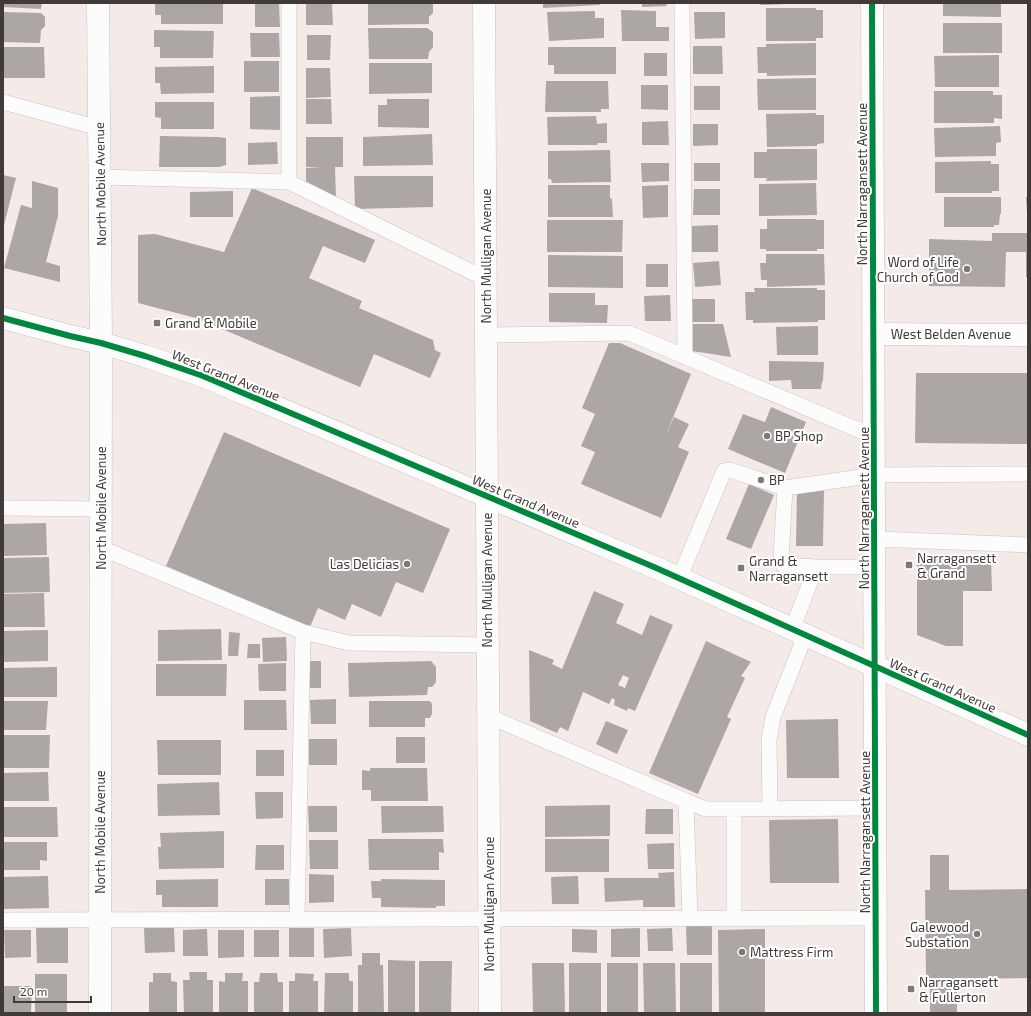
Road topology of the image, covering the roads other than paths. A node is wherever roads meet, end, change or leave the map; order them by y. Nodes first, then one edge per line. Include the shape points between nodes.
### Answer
1 (98, 3) edge
2 (289, 3) edge
3 (484, 3) edge
4 (682, 3) edge
5 (872, 3) edge
6 (3, 102) edge
7 (99, 128) junction
8 (100, 177) junction
9 (290, 182) junction
10 (486, 279) junction
11 (3, 318) edge
12 (874, 334) junction
13 (1028, 334) edge
14 (486, 335) junction
15 (101, 343) junction
16 (685, 357) junction
17 (874, 438) junction
18 (1028, 474) edge
19 (875, 475) junction
20 (785, 488) junction
21 (487, 496) junction
22 (3, 508) edge
23 (101, 509) junction
24 (875, 539) junction
25 (1028, 545) edge
26 (101, 548) junction
27 (816, 567) junction
28 (875, 567) junction
29 (679, 579) junction
30 (303, 632) junction
31 (799, 633) junction
32 (488, 645) junction
33 (876, 667) junction
34 (488, 716) junction
35 (1028, 735) edge
36 (686, 801) junction
37 (770, 808) junction
38 (876, 808) junction
39 (734, 809) junction
40 (690, 918) junction
41 (734, 918) junction
42 (876, 918) junction
43 (297, 919) junction
44 (489, 919) junction
45 (3, 920) edge
46 (100, 920) junction
47 (100, 1013) edge
48 (490, 1013) edge
49 (876, 1013) edge

1 - 7 street, North Mobile Avenue
2 - 9 lane
3 - 10 street, North Mulligan Avenue
4 - 16 lane
5 - 12 street, North Narragansett Avenue
6 - 7 lane
7 - 8 street, North Mobile Avenue
8 - 9 lane
8 - 15 street, North Mobile Avenue
9 - 10 lane
10 - 14 street, North Mulligan Avenue
11 - 15 street, West Grand Avenue
12 - 13 street, West Belden Avenue
12 - 17 street, North Narragansett Avenue
14 - 16 lane via 629,333
14 - 21 street, North Mulligan Avenue
15 - 21 street, West Grand Avenue via 203,376
15 - 23 street, North Mobile Avenue
16 - 17 lane
17 - 19 street, North Narragansett Avenue
18 - 19 lane
19 - 20 lane
19 - 24 street, North Narragansett Avenue
20 - 27 lane via 781,558 783,565
20 - 29 lane via 730,470 724,471
21 - 29 street, West Grand Avenue
21 - 32 street, North Mulligan Avenue
22 - 23 lane
23 - 26 street, North Mobile Avenue
24 - 25 lane
24 - 28 street, North Narragansett Avenue
26 - 30 lane
26 - 46 street, North Mobile Avenue
27 - 28 lane
27 - 31 lane
28 - 33 street, North Narragansett Avenue
29 - 31 street, West Grand Avenue
30 - 32 lane via 349,643
30 - 43 lane
31 - 33 street, West Grand Avenue
31 - 37 lane via 773,717 770,740
32 - 34 street, North Mulligan Avenue
33 - 35 street, West Grand Avenue
33 - 38 street, North Narragansett Avenue
34 - 36 lane
34 - 44 street, North Mulligan Avenue
36 - 39 lane via 706,808
36 - 40 lane
37 - 38 lane
37 - 39 lane
38 - 42 street, North Narragansett Avenue
39 - 41 lane
40 - 41 lane
40 - 44 lane
41 - 42 lane
42 - 49 street, North Narragansett Avenue
43 - 44 lane
43 - 46 lane
44 - 48 street, North Mulligan Avenue
45 - 46 lane
46 - 47 street, North Mobile Avenue

